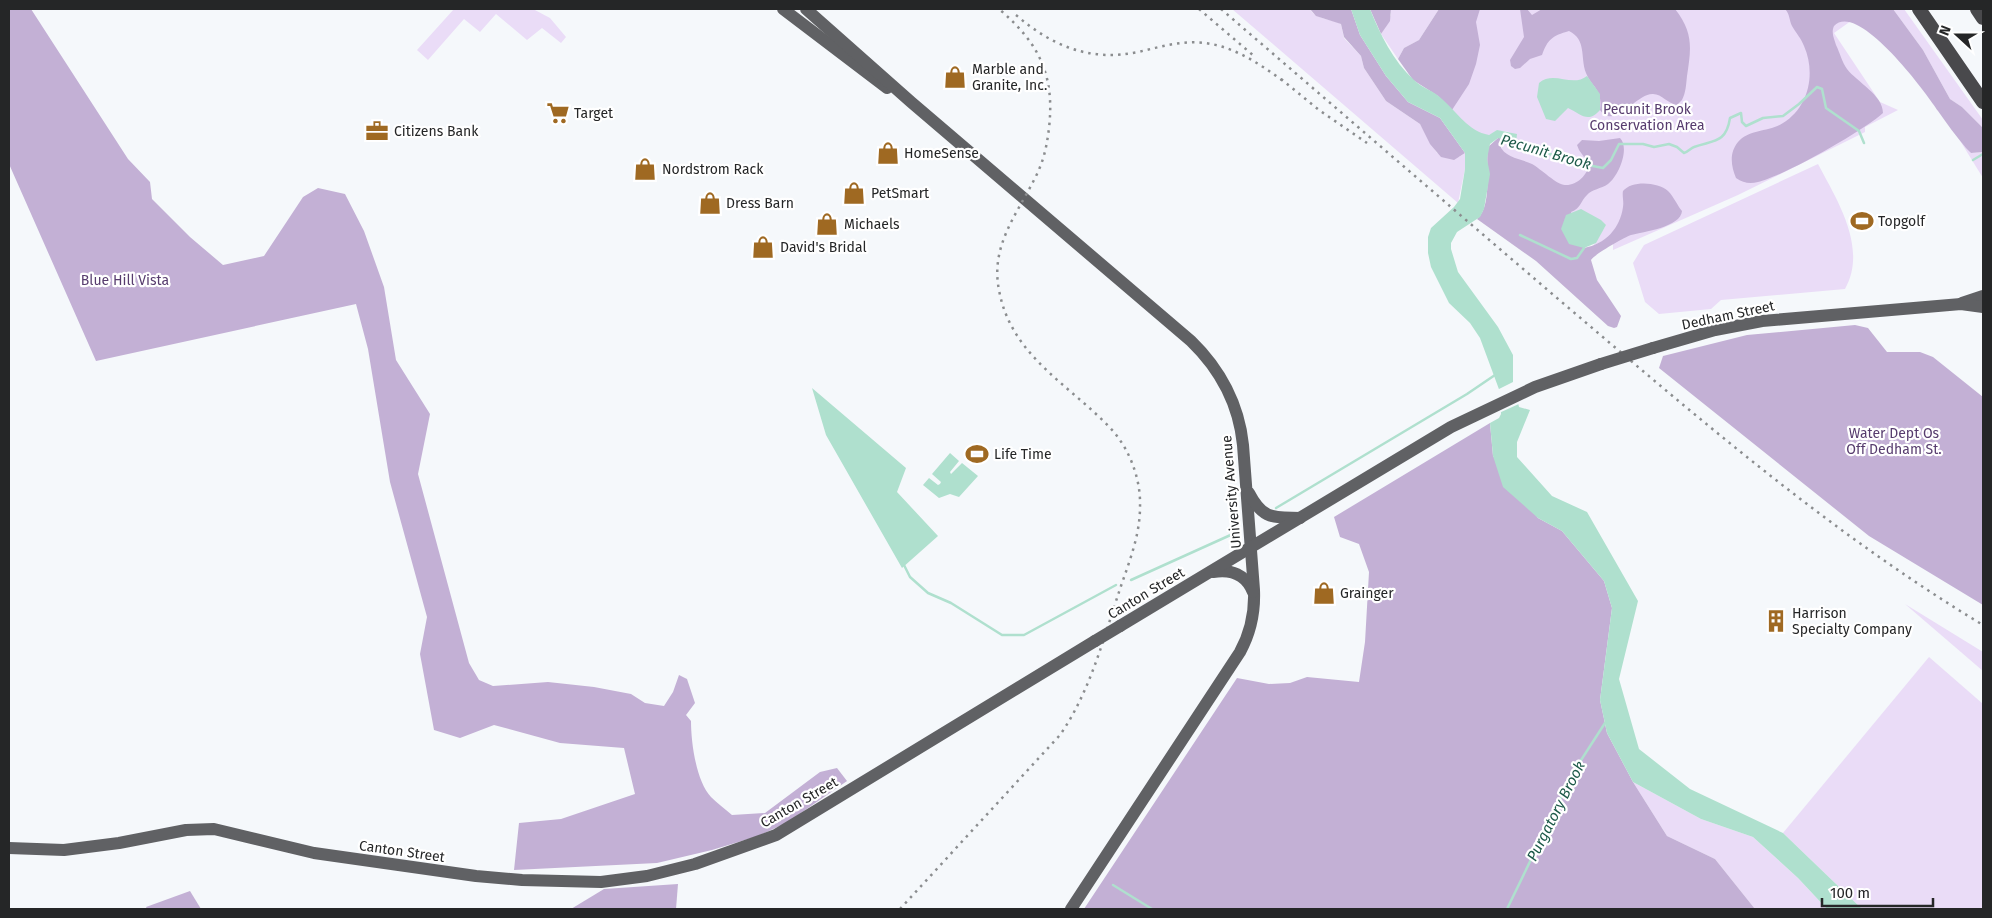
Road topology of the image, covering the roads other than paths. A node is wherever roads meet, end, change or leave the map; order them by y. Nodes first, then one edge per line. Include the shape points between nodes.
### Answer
1 (783, 9) edge
2 (806, 9) edge
3 (1919, 9) edge
4 (1977, 9) edge
5 (1983, 18) edge
6 (911, 102) junction
7 (1983, 102) edge
8 (1983, 296) edge
9 (1961, 304) junction
10 (1983, 307) edge
11 (1509, 398) joint
12 (1247, 486) junction
13 (1300, 518) junction
14 (1251, 548) junction
15 (1210, 572) junction
16 (1255, 598) junction
17 (9, 848) edge
18 (1071, 909) edge

1 - 6 main road, University Avenue via 873,78
2 - 6 main road, University Avenue
3 - 7 highway
4 - 5 highway
6 - 12 main road, University Avenue via 1203,352 1225,385 1233,406 1243,439
8 - 9 main road, Dedham Street
9 - 10 main road, Dedham Street
9 - 11 main road, Dedham Street, bridge via 1762,321 1715,330 1601,364
11 - 13 main road, Canton Street via 1427,440
12 - 13 main road via 1254,503 1264,514 1274,518
12 - 14 main road, University Avenue
13 - 14 main road, Canton Street
14 - 15 main road, Canton Street
14 - 16 main road, University Avenue
15 - 16 main road via 1238,574 1249,583
15 - 17 main road, Canton Street, bridge via 776,835 695,864 647,876 601,882 476,876 314,854 214,829 186,830 64,850
16 - 18 main road, University Avenue via 1252,624 1240,652

